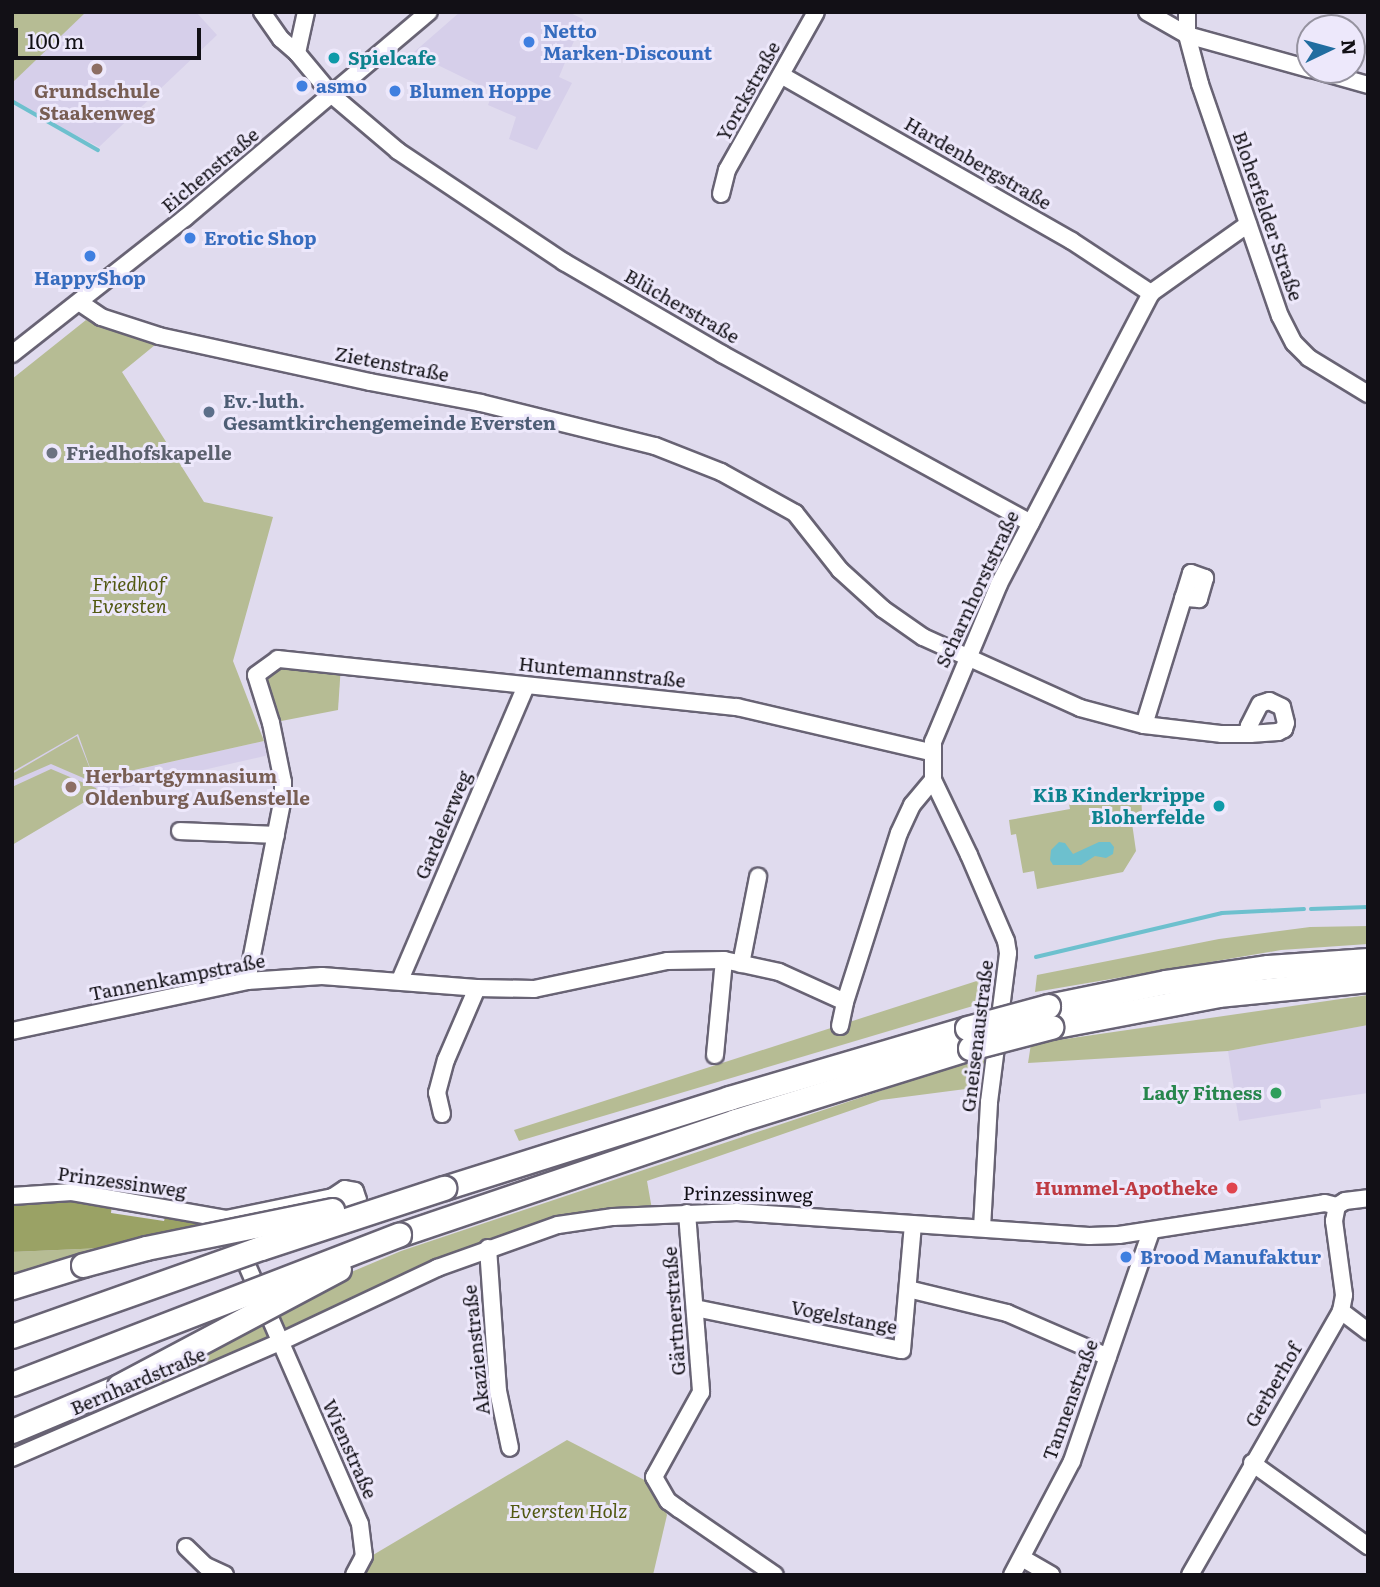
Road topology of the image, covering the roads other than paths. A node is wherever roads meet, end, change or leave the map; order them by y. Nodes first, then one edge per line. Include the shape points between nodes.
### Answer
1 (262, 12) edge
2 (306, 12) edge
3 (429, 12) edge
4 (816, 12) edge
5 (1147, 12) edge
6 (1187, 12) edge
7 (1188, 35) junction
8 (296, 53) junction
9 (1296, 65) edge
10 (781, 75) junction
11 (332, 94) junction
12 (721, 194) dead end
13 (1248, 223) junction
14 (1151, 293) junction
15 (79, 302) junction
16 (12, 354) edge
17 (1368, 394) edge
18 (1031, 523) junction
19 (1184, 598) dead end
20 (967, 658) junction
21 (526, 686) junction
22 (1144, 725) junction
23 (1250, 734) dead end
24 (931, 752) junction
25 (933, 780) junction
26 (180, 831) dead end
27 (276, 835) junction
28 (758, 877) dead end
29 (724, 960) junction
30 (1368, 960) edge
31 (741, 964) junction
32 (400, 980) junction
33 (247, 981) junction
34 (1368, 981) edge
35 (477, 988) junction
36 (845, 1002) junction
37 (1050, 1017) junction
38 (840, 1027) dead end
39 (12, 1031) edge
40 (968, 1038) junction
41 (715, 1055) dead end
42 (442, 1114) dead end
43 (444, 1188) junction
44 (12, 1196) edge
45 (333, 1197) dead end
46 (1368, 1198) edge
47 (1338, 1206) junction
48 (687, 1213) junction
49 (226, 1219) junction
50 (913, 1224) junction
51 (982, 1228) junction
52 (1151, 1232) junction
53 (399, 1235) junction
54 (488, 1248) junction
55 (12, 1287) edge
56 (908, 1289) junction
57 (695, 1308) junction
58 (1341, 1311) junction
59 (1368, 1331) edge
60 (12, 1336) edge
61 (280, 1342) junction
62 (1108, 1357) junction
63 (12, 1384) edge
64 (12, 1431) edge
65 (510, 1448) dead end
66 (12, 1458) edge
67 (1252, 1464) junction
68 (1368, 1546) edge
69 (186, 1547) dead end
70 (1022, 1558) junction
71 (225, 1575) edge
72 (354, 1575) edge
73 (775, 1575) edge
74 (1012, 1575) edge
75 (1052, 1575) edge
76 (1190, 1575) edge

1 - 8 street, Blücherstraße
2 - 8 street
3 - 11 street, Eichenstraße
4 - 10 street, Yorckstraße
5 - 7 street
6 - 7 street, Bloherfelder Straße
7 - 9 street
7 - 13 street, Bloherfelder Straße
8 - 11 street, Blücherstraße
10 - 12 street, Yorckstraße via 727,170
10 - 14 street, Hardenbergstraße via 1072,241
11 - 15 street, Eichenstraße
11 - 18 street, Blücherstraße via 398,151 564,262
13 - 14 street, Scharnhorststraße
13 - 17 street, Bloherfelder Straße via 1294,343 1333,376
14 - 18 street, Scharnhorststraße
15 - 16 street, Eichenstraße
15 - 20 street, Zietenstraße via 101,317 159,336 481,403 677,454 721,472 795,513 840,570 883,609 923,637
18 - 20 street, Scharnhorststraße
19 - 22 street
20 - 22 street, Zietenstraße via 1080,708
20 - 24 street, Scharnhorststraße
21 - 24 street, Huntemannstraße via 737,707
21 - 27 street, Huntemannstraße via 278,659 256,674 283,782
21 - 32 street, Gardelerweg
22 - 23 street, Zietenstraße
24 - 25 street, Scharnhorststraße
25 - 36 street via 912,805 899,833
25 - 51 street, Gneisenaustraße via 975,867 1008,953 989,1102
26 - 27 street
27 - 33 street
28 - 31 street
29 - 31 street, Tannenkampstraße
29 - 35 street, Tannenkampstraße via 659,961 534,989
29 - 41 street
30 - 37 highway via 1166,982
31 - 36 street, Tannenkampstraße via 779,972
32 - 33 street, Tannenkampstraße via 322,976
32 - 35 street, Tannenkampstraße
33 - 39 street, Tannenkampstraße
34 - 37 highway
35 - 42 street via 446,1060 437,1093
36 - 38 street
37 - 40 highway, bridge
40 - 43 highway
40 - 53 highway via 848,1084
43 - 55 highway, bridge via 386,1196 83,1265
43 - 60 highway, bridge
44 - 49 street, Prinzessinweg via 72,1192
45 - 49 street, Prinzessinweg
46 - 47 street, Prinzessinweg
47 - 52 street, Prinzessinweg via 1325,1203 1266,1211
47 - 58 street, Gerberhof via 1334,1221 1344,1295
48 - 50 street, Prinzessinweg via 777,1213
48 - 54 street, Prinzessinweg via 558,1225
48 - 57 street, Gärtnerstraße
49 - 61 street
50 - 51 street, Prinzessinweg
50 - 56 street, Vogelstange
51 - 52 street, Prinzessinweg via 1089,1236
52 - 62 street, Tannenstraße
53 - 63 highway, bridge
53 - 64 highway, bridge via 119,1386
54 - 61 street, Prinzessinweg
54 - 65 street, Akazienstraße via 498,1391
56 - 57 street, Vogelstange via 902,1350
56 - 62 street via 1007,1313
57 - 73 street, Gärtnerstraße via 701,1392 654,1477 668,1501
58 - 59 street
58 - 67 street, Gerberhof
61 - 66 street, Bernhardstraße
61 - 72 street, Wienstraße via 360,1524 364,1556
62 - 70 street, Tannenstraße via 1072,1461
67 - 68 street
67 - 76 street, Gerberhof
69 - 71 street via 206,1566
70 - 74 street, Tannenstraße
70 - 75 street

